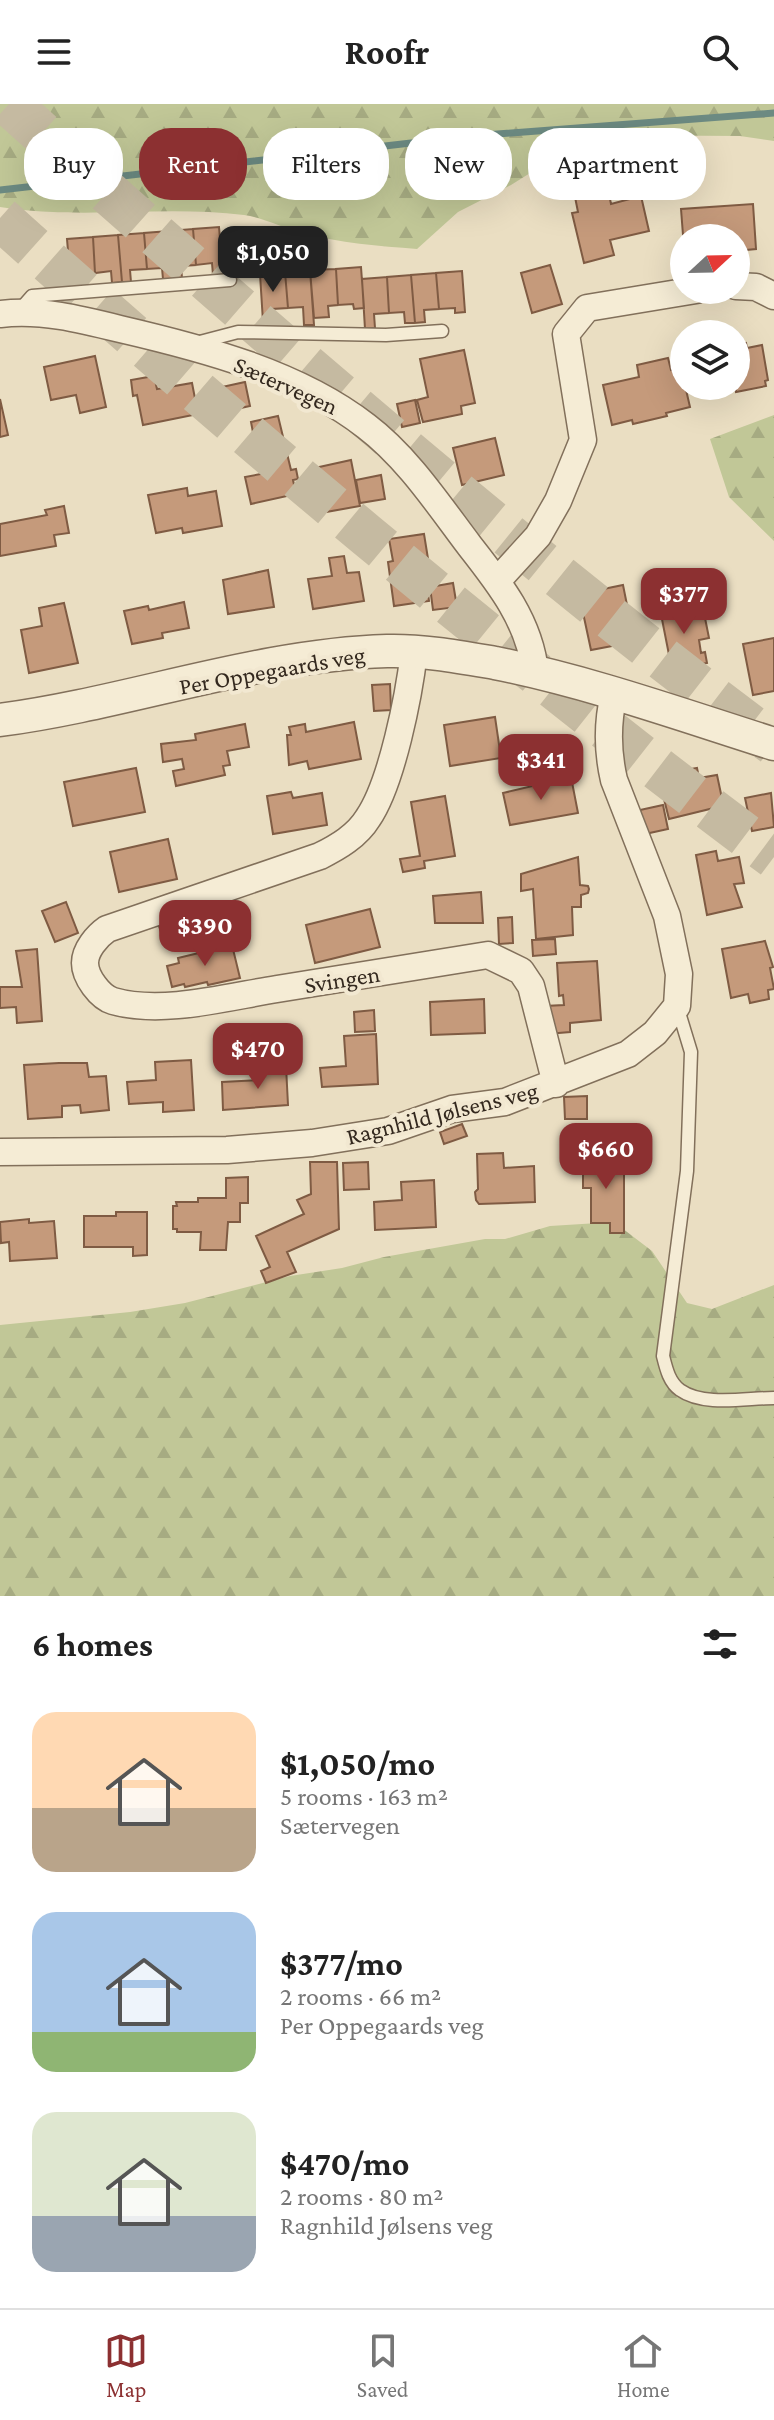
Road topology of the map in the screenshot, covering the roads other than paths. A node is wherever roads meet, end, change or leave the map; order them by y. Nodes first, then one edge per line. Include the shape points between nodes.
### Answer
1 (230, 280) dead end
2 (750, 287) edge
3 (670, 294) edge
4 (774, 296) edge
5 (9, 313) edge
6 (442, 331) dead end
7 (190, 345) junction
8 (497, 581) junction
9 (414, 652) junction
10 (535, 672) junction
11 (614, 694) junction
12 (0, 720) edge
13 (774, 744) edge
14 (677, 1006) junction
15 (556, 1084) junction
16 (0, 1152) edge
17 (774, 1398) edge

1 - 5 lane via 32,296
2 - 4 street
3 - 8 street via 587,308 566,334 583,440 538,536
5 - 7 street, Sætervegen via 90,322
6 - 7 lane via 238,332
7 - 8 street, Sætervegen via 280,378 368,427 414,475
8 - 10 street, Sætervegen via 528,636
9 - 10 street, Per Oppegaards veg
9 - 12 street, Per Oppegaards veg via 299,660
9 - 15 street, Svingen via 383,783 368,818 352,836 320,856 107,929 97,935 85,963 89,976 109,1000 168,1006 488,955 521,971 531,986
10 - 11 street, Per Oppegaards veg
11 - 13 street, Per Oppegaards veg
11 - 14 street via 608,725 610,761 667,916 679,974
14 - 15 street, Ragnhild Jølsens veg via 628,1054
14 - 17 lane via 691,1052 687,1171 663,1356 678,1389 700,1399
15 - 16 street, Ragnhild Jølsens veg via 388,1131 312,1143 227,1150

